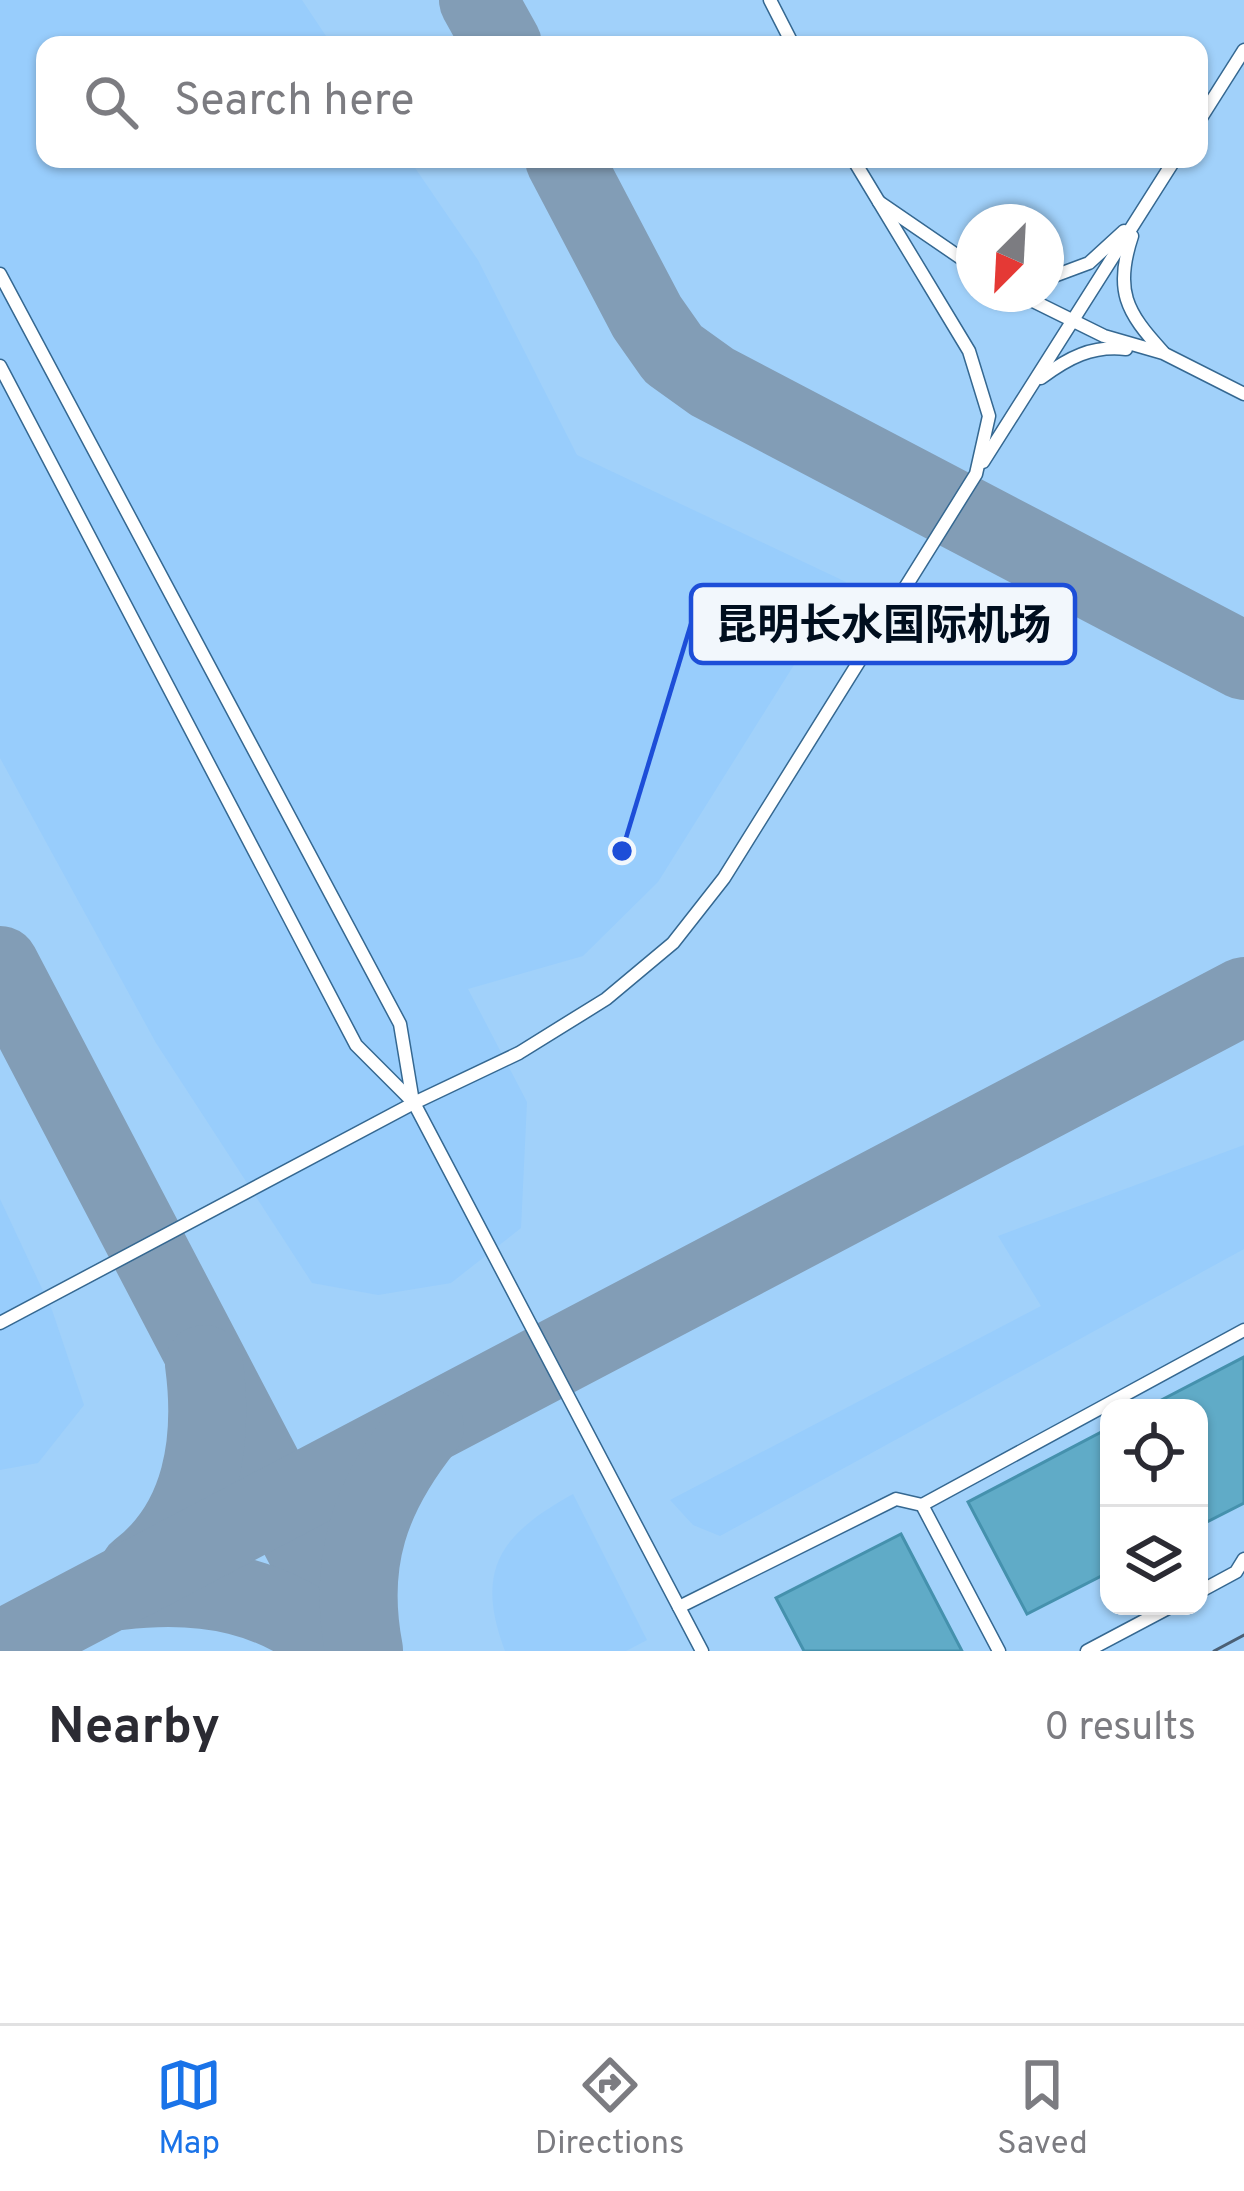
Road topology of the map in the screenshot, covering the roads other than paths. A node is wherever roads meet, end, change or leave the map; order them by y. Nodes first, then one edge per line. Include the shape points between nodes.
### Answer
1 (770, 0) edge
2 (789, 36) edge
3 (1244, 50) edge
4 (1208, 107) edge
5 (858, 168) edge
6 (1169, 168) edge
7 (873, 198) junction
8 (1138, 218) junction
9 (956, 255) edge
10 (1064, 272) edge
11 (0, 274) edge
12 (1053, 312) edge
13 (1072, 322) junction
14 (1163, 353) junction
15 (0, 366) edge
16 (1031, 386) junction
17 (1244, 394) edge
18 (976, 474) junction
19 (413, 1103) junction
20 (0, 1323) edge
21 (1244, 1330) edge
22 (922, 1505) junction
23 (1244, 1559) edge
24 (1208, 1587) edge
25 (679, 1606) junction
26 (1155, 1615) edge
27 (703, 1651) edge
28 (999, 1651) edge
29 (1088, 1651) edge

1 - 2 lane
3 - 4 lane
5 - 7 lane
6 - 8 lane
7 - 9 lane
7 - 18 lane via 969,351 988,416
8 - 10 lane via 1089,263
8 - 13 lane
8 - 14 lane via 1123,292 1133,319
11 - 19 lane via 400,1024
12 - 13 lane
13 - 14 lane
13 - 16 lane
14 - 16 lane via 1106,346 1067,358
14 - 17 lane
15 - 19 lane via 356,1046
16 - 18 lane
18 - 19 lane via 724,878 673,943 606,999 519,1053
19 - 20 lane
19 - 25 lane
21 - 22 lane
22 - 25 lane via 896,1499
22 - 28 lane
23 - 24 lane
25 - 27 lane
26 - 29 lane

